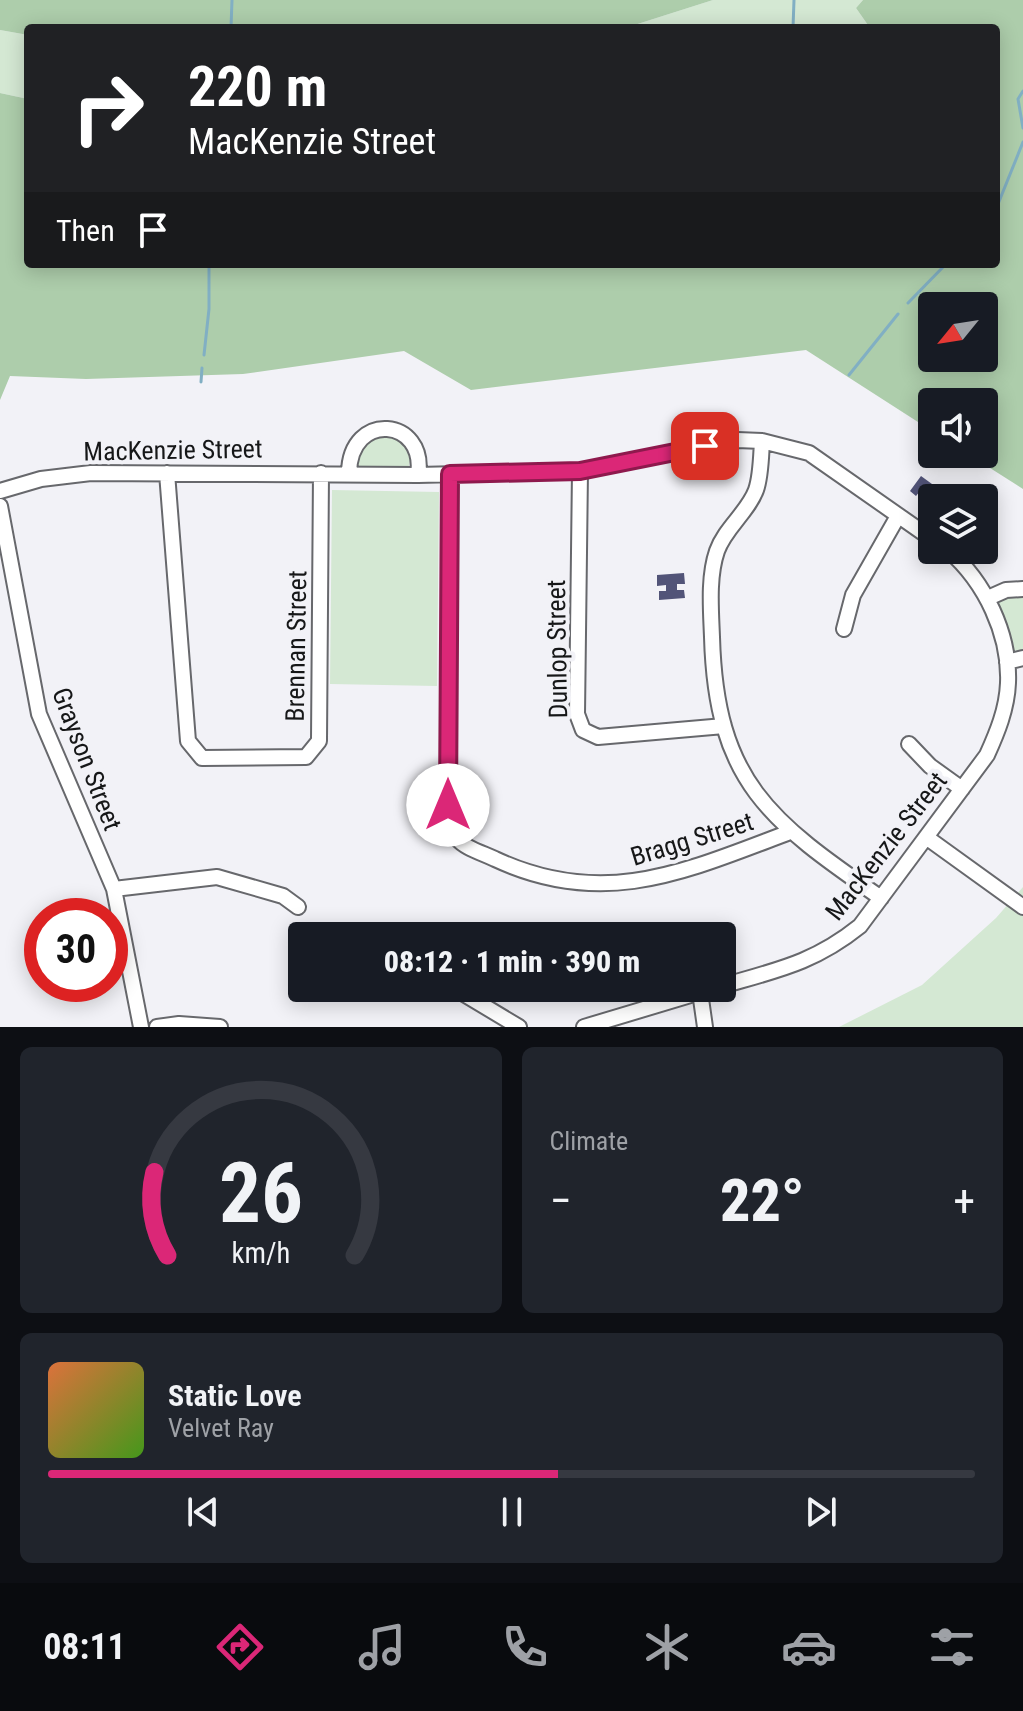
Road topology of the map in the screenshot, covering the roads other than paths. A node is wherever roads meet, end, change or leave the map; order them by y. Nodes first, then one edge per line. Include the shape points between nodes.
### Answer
1 (762, 441) junction
2 (580, 471) junction
3 (167, 473) junction
4 (321, 473) junction
5 (349, 473) junction
6 (450, 474) junction
7 (418, 475) junction
8 (0, 491) edge
9 (0, 506) edge
10 (898, 516) junction
11 (918, 530) edge
12 (960, 564) edge
13 (1023, 589) edge
14 (988, 598) junction
15 (844, 629) dead end
16 (1023, 658) edge
17 (1007, 662) junction
18 (724, 726) junction
19 (909, 744) dead end
20 (962, 789) junction
21 (790, 832) junction
22 (926, 837) junction
23 (114, 889) junction
24 (881, 898) junction
25 (298, 907) dead end
26 (1023, 907) edge
27 (736, 982) edge
28 (477, 1002) edge
29 (667, 1002) edge
30 (706, 1002) edge
31 (141, 1027) edge
32 (157, 1027) edge
33 (220, 1027) edge
34 (519, 1027) edge
35 (584, 1027) edge
36 (705, 1027) edge

1 - 2 street, MacKenzie Street via 737,440
1 - 10 street, MacKenzie Street via 809,453
1 - 18 street via 756,490 717,550 713,567 712,661
2 - 6 street, MacKenzie Street
2 - 18 street, Dunlop Street via 577,714 583,730 598,737
3 - 4 street, MacKenzie Street
3 - 4 street, Brennan Street via 188,741 202,758 306,757 319,741
3 - 8 street, MacKenzie Street via 91,473
4 - 5 street, MacKenzie Street
5 - 7 street, MacKenzie Street
5 - 7 street via 355,444 365,434 386,429 412,442 419,455
6 - 7 street, MacKenzie Street
6 - 21 street, Bragg Street via 448,805 449,828 457,840 522,872 624,885 694,868
9 - 23 street, Grayson Street via 39,714
10 - 11 street, MacKenzie Street
10 - 15 street via 853,595
12 - 14 street, MacKenzie Street
13 - 14 street
14 - 17 street, MacKenzie Street
16 - 17 street
17 - 20 street, MacKenzie Street via 1009,685 1000,725 987,755
18 - 21 street via 749,785
19 - 20 street
20 - 22 street, MacKenzie Street
21 - 24 street
22 - 24 street, MacKenzie Street
22 - 26 street
23 - 25 street via 217,877 283,896
23 - 31 street, Grayson Street
24 - 27 street, MacKenzie Street via 860,926 834,947 805,962
28 - 34 street
29 - 35 street
30 - 36 street
32 - 33 street

